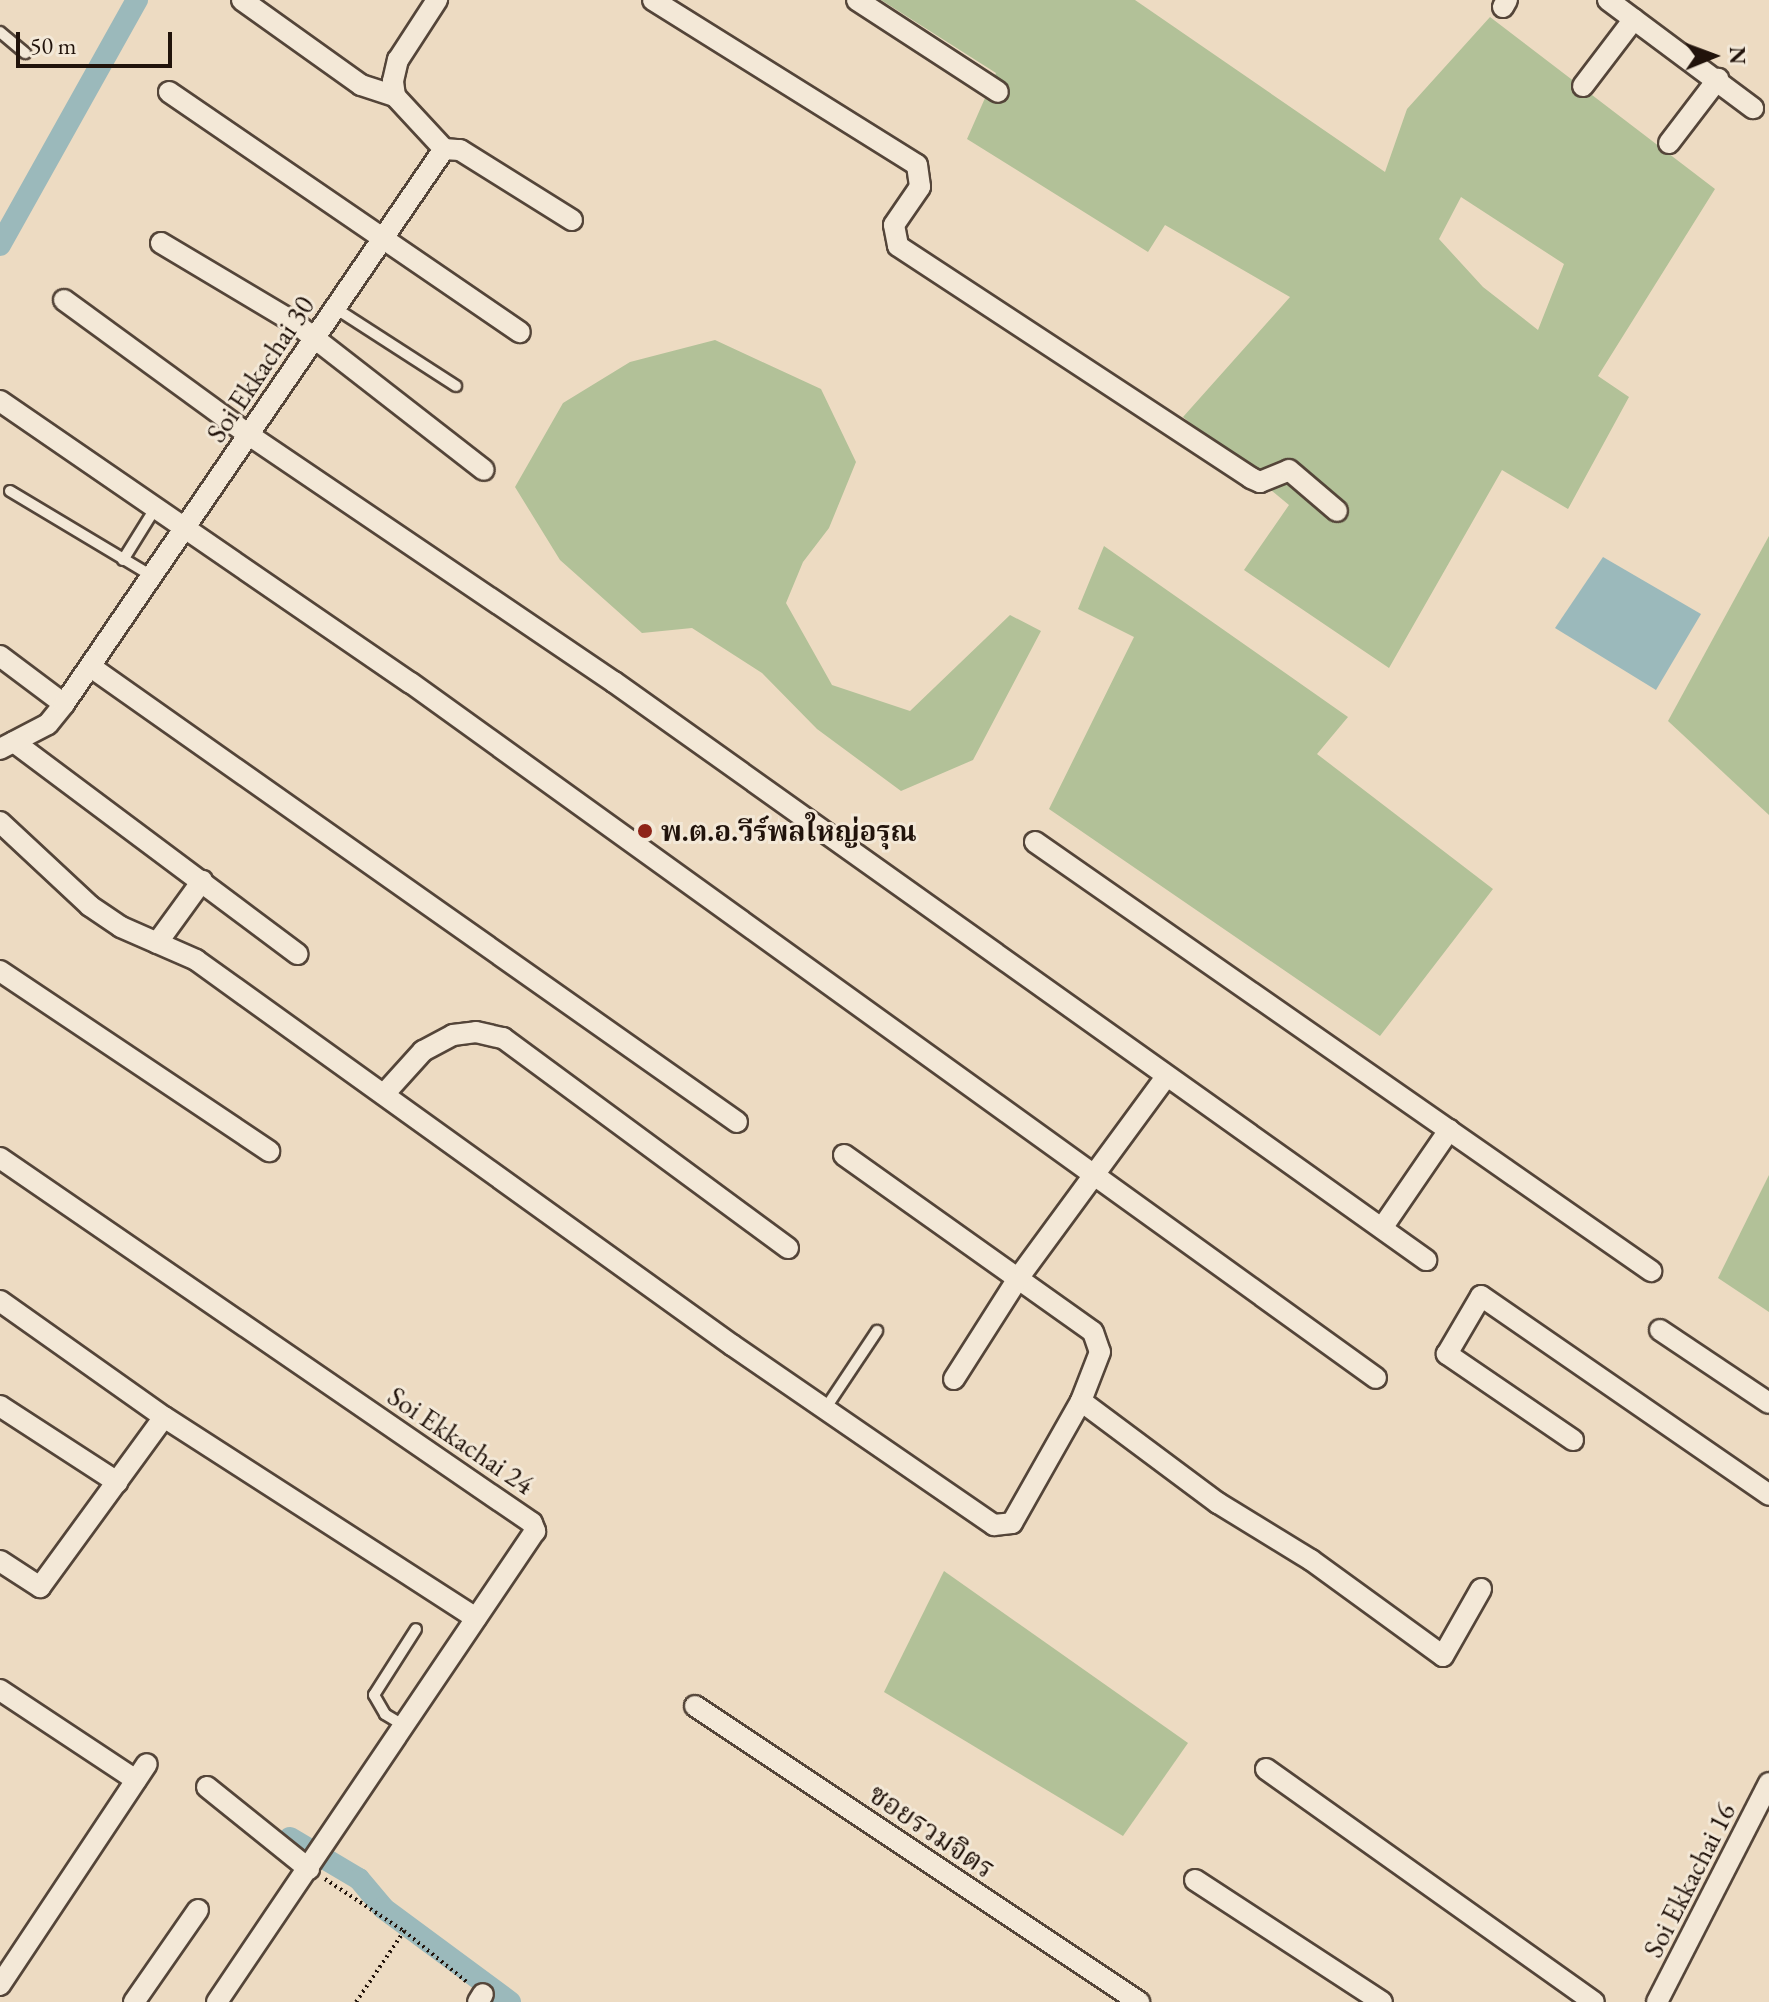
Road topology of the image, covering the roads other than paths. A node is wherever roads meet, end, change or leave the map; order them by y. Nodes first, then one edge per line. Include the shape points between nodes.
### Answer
1 (242, 0) edge
2 (437, 0) edge
3 (653, 0) edge
4 (857, 0) edge
5 (1608, 0) edge
6 (1634, 19) junction
7 (0, 32) edge
8 (25, 53) dead end
9 (1718, 79) junction
10 (1583, 86) dead end
11 (169, 92) dead end
12 (998, 92) dead end
13 (395, 96) junction
14 (1753, 108) dead end
15 (1669, 143) dead end
16 (444, 149) junction
17 (572, 220) dead end
18 (382, 240) junction
19 (161, 243) dead end
20 (64, 300) dead end
21 (335, 308) junction
22 (520, 332) dead end
23 (314, 339) junction
24 (456, 386) dead end
25 (0, 401) edge
26 (249, 435) junction
27 (484, 470) dead end
28 (10, 491) dead end
29 (157, 506) junction
30 (1337, 511) dead end
31 (188, 526) junction
32 (123, 560) junction
33 (154, 576) junction
34 (0, 656) edge
35 (91, 667) junction
36 (64, 704) junction
37 (5, 745) edge
38 (0, 822) edge
39 (1035, 842) dead end
40 (202, 881) junction
41 (157, 943) junction
42 (297, 954) dead end
43 (0, 971) edge
44 (1166, 1077) junction
45 (385, 1093) junction
46 (737, 1122) dead end
47 (1449, 1130) junction
48 (269, 1151) dead end
49 (844, 1155) dead end
50 (0, 1158) edge
51 (1093, 1175) junction
52 (1382, 1228) junction
53 (788, 1248) dead end
54 (1426, 1260) dead end
55 (1651, 1271) dead end
56 (1019, 1277) junction
57 (0, 1301) edge
58 (1660, 1330) dead end
59 (877, 1331) dead end
60 (1376, 1378) dead end
61 (954, 1379) dead end
62 (1081, 1401) junction
63 (1769, 1403) edge
64 (0, 1406) edge
65 (825, 1409) junction
66 (164, 1417) junction
67 (1573, 1440) dead end
68 (117, 1482) junction
69 (1769, 1495) edge
70 (0, 1561) edge
71 (1481, 1589) dead end
72 (476, 1618) junction
73 (416, 1629) dead end
74 (0, 1690) edge
75 (695, 1706) dead end
76 (403, 1725) junction
77 (1266, 1769) dead end
78 (1769, 1783) edge
79 (207, 1787) dead end
80 (317, 1858) junction
81 (1195, 1880) dead end
82 (198, 1910) dead end
83 (8, 1957) edge
84 (0, 1985) edge
85 (134, 2002) edge
86 (217, 2002) edge
87 (1139, 2002) edge
88 (1382, 2002) edge
89 (1594, 2002) edge
90 (1657, 2002) edge

1 - 13 street via 361,85
2 - 13 street via 398,60
3 - 30 street via 917,165 920,187 894,225 898,246 1251,478 1260,482 1289,470
4 - 12 street
5 - 6 street
6 - 9 street
6 - 10 street
7 - 8 lane
9 - 14 street
9 - 15 street
11 - 18 street
13 - 16 street
16 - 17 street via 460,150
16 - 18 street, Soi Ekkachai 30
18 - 21 street, Soi Ekkachai 30
18 - 22 street
19 - 23 street
20 - 26 street
21 - 23 street, Soi Ekkachai 30
21 - 24 lane
23 - 26 street, Soi Ekkachai 30
23 - 27 street
25 - 29 street
26 - 31 street, Soi Ekkachai 30
26 - 44 street via 614,682
28 - 32 lane
29 - 31 street
29 - 32 lane
31 - 33 street, Soi Ekkachai 30
31 - 51 street
32 - 33 lane
33 - 35 street, Soi Ekkachai 30
34 - 36 street
35 - 36 street, Soi Ekkachai 30
35 - 46 street
36 - 37 street, Soi Ekkachai 30 via 48,724
37 - 40 street
38 - 41 street via 90,906
39 - 47 street
40 - 41 street
40 - 42 street
41 - 45 street via 196,960
43 - 48 street
44 - 51 street
44 - 52 street
45 - 53 street via 423,1051 453,1035 476,1032 503,1038
45 - 65 street
47 - 52 street
47 - 55 street
49 - 56 street
50 - 72 street, Soi Ekkachai 24 via 532,1523 534,1538
51 - 56 street
51 - 60 street
52 - 54 street
56 - 61 street
56 - 62 street via 1099,1342
57 - 66 street
58 - 63 street
59 - 65 lane
62 - 65 street via 1012,1523 1003,1527
62 - 71 street via 1218,1503 1311,1560 1443,1656
64 - 68 street
66 - 68 street
66 - 72 street
67 - 69 street via 1447,1354 1481,1296
68 - 70 street via 40,1587
72 - 76 street, Soi Ekkachai 24
73 - 76 lane via 374,1695 385,1714
74 - 83 street via 141,1772
75 - 87 street, ซอยรวมจิตร
76 - 80 street, Soi Ekkachai 24
77 - 89 street
78 - 90 street, Soi Ekkachai 16
79 - 80 street
80 - 86 street, Soi Ekkachai 24 via 275,1910
81 - 88 street
82 - 85 street
83 - 84 street

